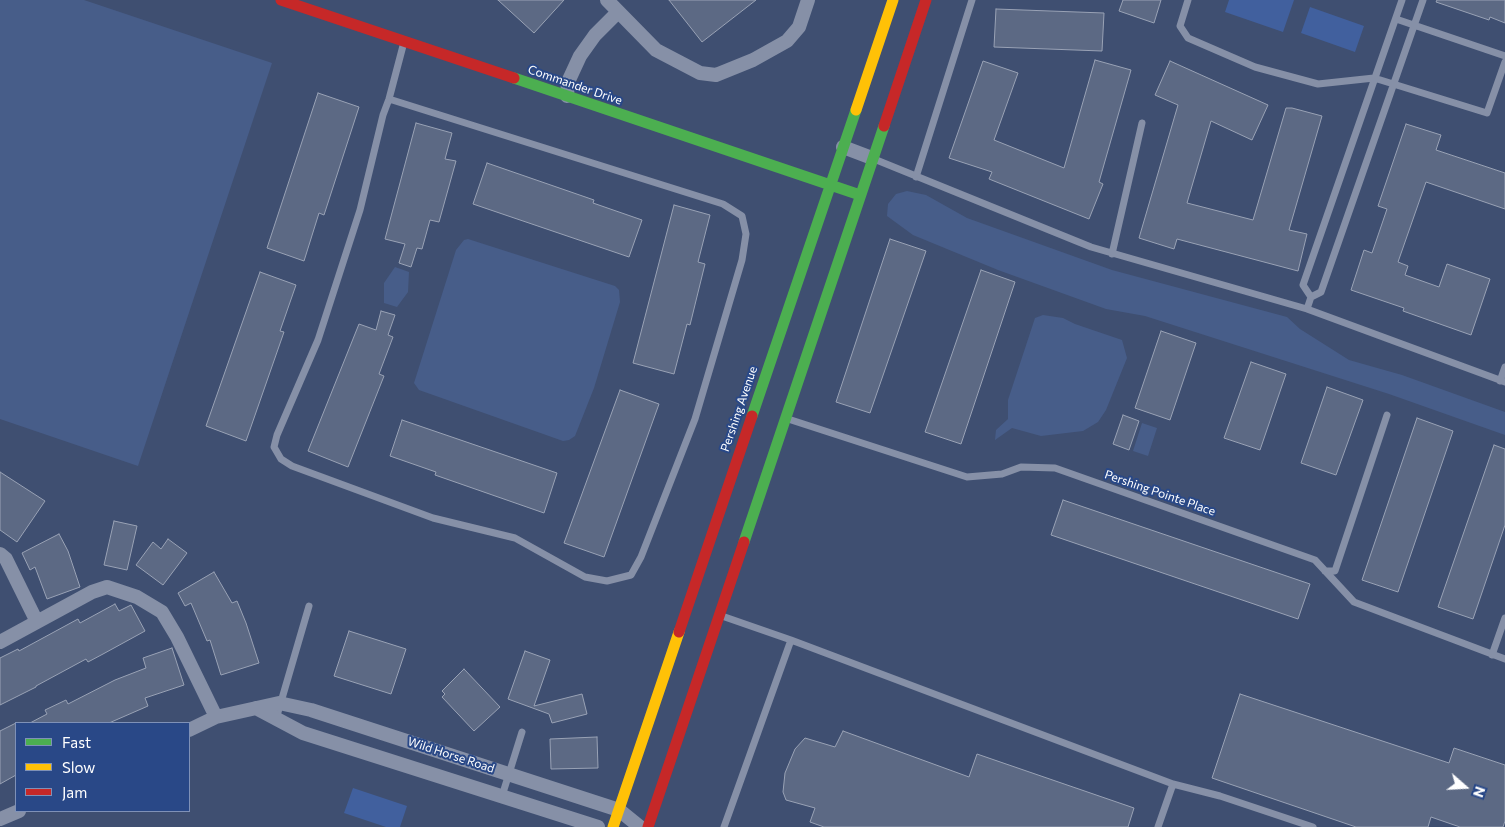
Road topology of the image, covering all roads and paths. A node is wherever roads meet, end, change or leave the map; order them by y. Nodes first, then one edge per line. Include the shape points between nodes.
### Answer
1 (282, 0) edge
2 (607, 0) edge
3 (808, 0) edge
4 (893, 0) edge
5 (926, 0) edge
6 (972, 0) edge
7 (1188, 0) edge
8 (1422, 0) edge
9 (1400, 1) edge
10 (618, 12) junction
11 (1396, 19) junction
12 (1414, 25) junction
13 (404, 41) junction
14 (1505, 56) edge
15 (1505, 62) edge
16 (1374, 78) junction
17 (1393, 84) junction
18 (567, 96) junction
19 (389, 99) junction
20 (1142, 123) dead end
21 (842, 147) junction
22 (872, 158) junction
23 (916, 176) junction
24 (830, 185) junction
25 (860, 194) junction
26 (1112, 254) junction
27 (1311, 296) junction
28 (1307, 309) junction
29 (1505, 367) edge
30 (1503, 381) edge
31 (1387, 415) dead end
32 (785, 418) junction
33 (0, 554) edge
34 (1325, 571) junction
35 (309, 606) dead end
36 (719, 614) junction
37 (1505, 618) edge
38 (37, 622) junction
39 (791, 640) junction
40 (0, 642) edge
41 (1492, 655) junction
42 (1505, 659) edge
43 (279, 703) junction
44 (256, 708) junction
45 (216, 717) junction
46 (276, 719) junction
47 (190, 730) edge
48 (522, 732) dead end
49 (509, 774) junction
50 (1173, 784) junction
51 (502, 796) junction
52 (619, 810) junction
53 (17, 812) edge
54 (0, 819) edge
55 (598, 827) edge
56 (613, 827) edge
57 (640, 827) edge
58 (648, 827) edge
59 (724, 827) edge
60 (1158, 827) edge
61 (1313, 827) edge

1 - 13 street, Commander Drive
2 - 10 street
3 - 10 street via 799,27 787,41 716,75 700,73 656,50
4 - 21 street, Pershing Avenue
5 - 22 street
6 - 23 lane
7 - 16 lane via 1180,26 1188,38 1255,68 1318,84
8 - 12 lane
9 - 11 lane
10 - 18 street via 580,56 568,82
11 - 12 lane
11 - 16 lane
12 - 14 lane
12 - 17 lane
13 - 18 street, Commander Drive
13 - 19 lane
15 - 17 lane via 1487,113
16 - 17 lane
16 - 27 lane via 1303,285
17 - 27 lane via 1321,292
18 - 24 street, Commander Drive
19 - 19 lane via 360,210 318,340 274,447 281,459 292,466 433,518 515,538 585,577 607,580 630,575 641,557 695,419 742,260 746,234 742,216 723,204
20 - 26 lane
21 - 22 street
21 - 24 street, Pershing Avenue
22 - 23 lane
22 - 25 street
23 - 26 lane
24 - 25 street, Commander Drive
24 - 52 street, Pershing Avenue
25 - 32 street
26 - 28 lane
27 - 28 lane
28 - 30 lane
29 - 30 lane
31 - 34 lane via 1335,571
32 - 34 lane, Pershing Pointe Place via 968,478 1002,474 1021,467 1055,468 1315,560
32 - 36 street
33 - 38 street via 6,559
34 - 41 lane, Pershing Pointe Place via 1354,602
35 - 43 lane
36 - 39 lane
36 - 58 street
37 - 41 lane
38 - 40 street
38 - 45 street via 107,587 137,597 162,612
39 - 50 lane
39 - 59 lane
41 - 42 lane, Pershing Pointe Place
43 - 44 street, Wild Horse Road
43 - 46 lane
43 - 49 street, Wild Horse Road via 311,710
44 - 45 street, Wild Horse Road
44 - 46 street, Wild Horse Road
45 - 47 street, Wild Horse Road
46 - 51 street, Wild Horse Road via 303,733
48 - 49 lane
49 - 51 lane
49 - 52 street, Wild Horse Road
50 - 60 lane
50 - 61 lane
51 - 55 street, Wild Horse Road
52 - 56 street, Pershing Avenue
52 - 57 street, Wild Horse Road
53 - 54 street

